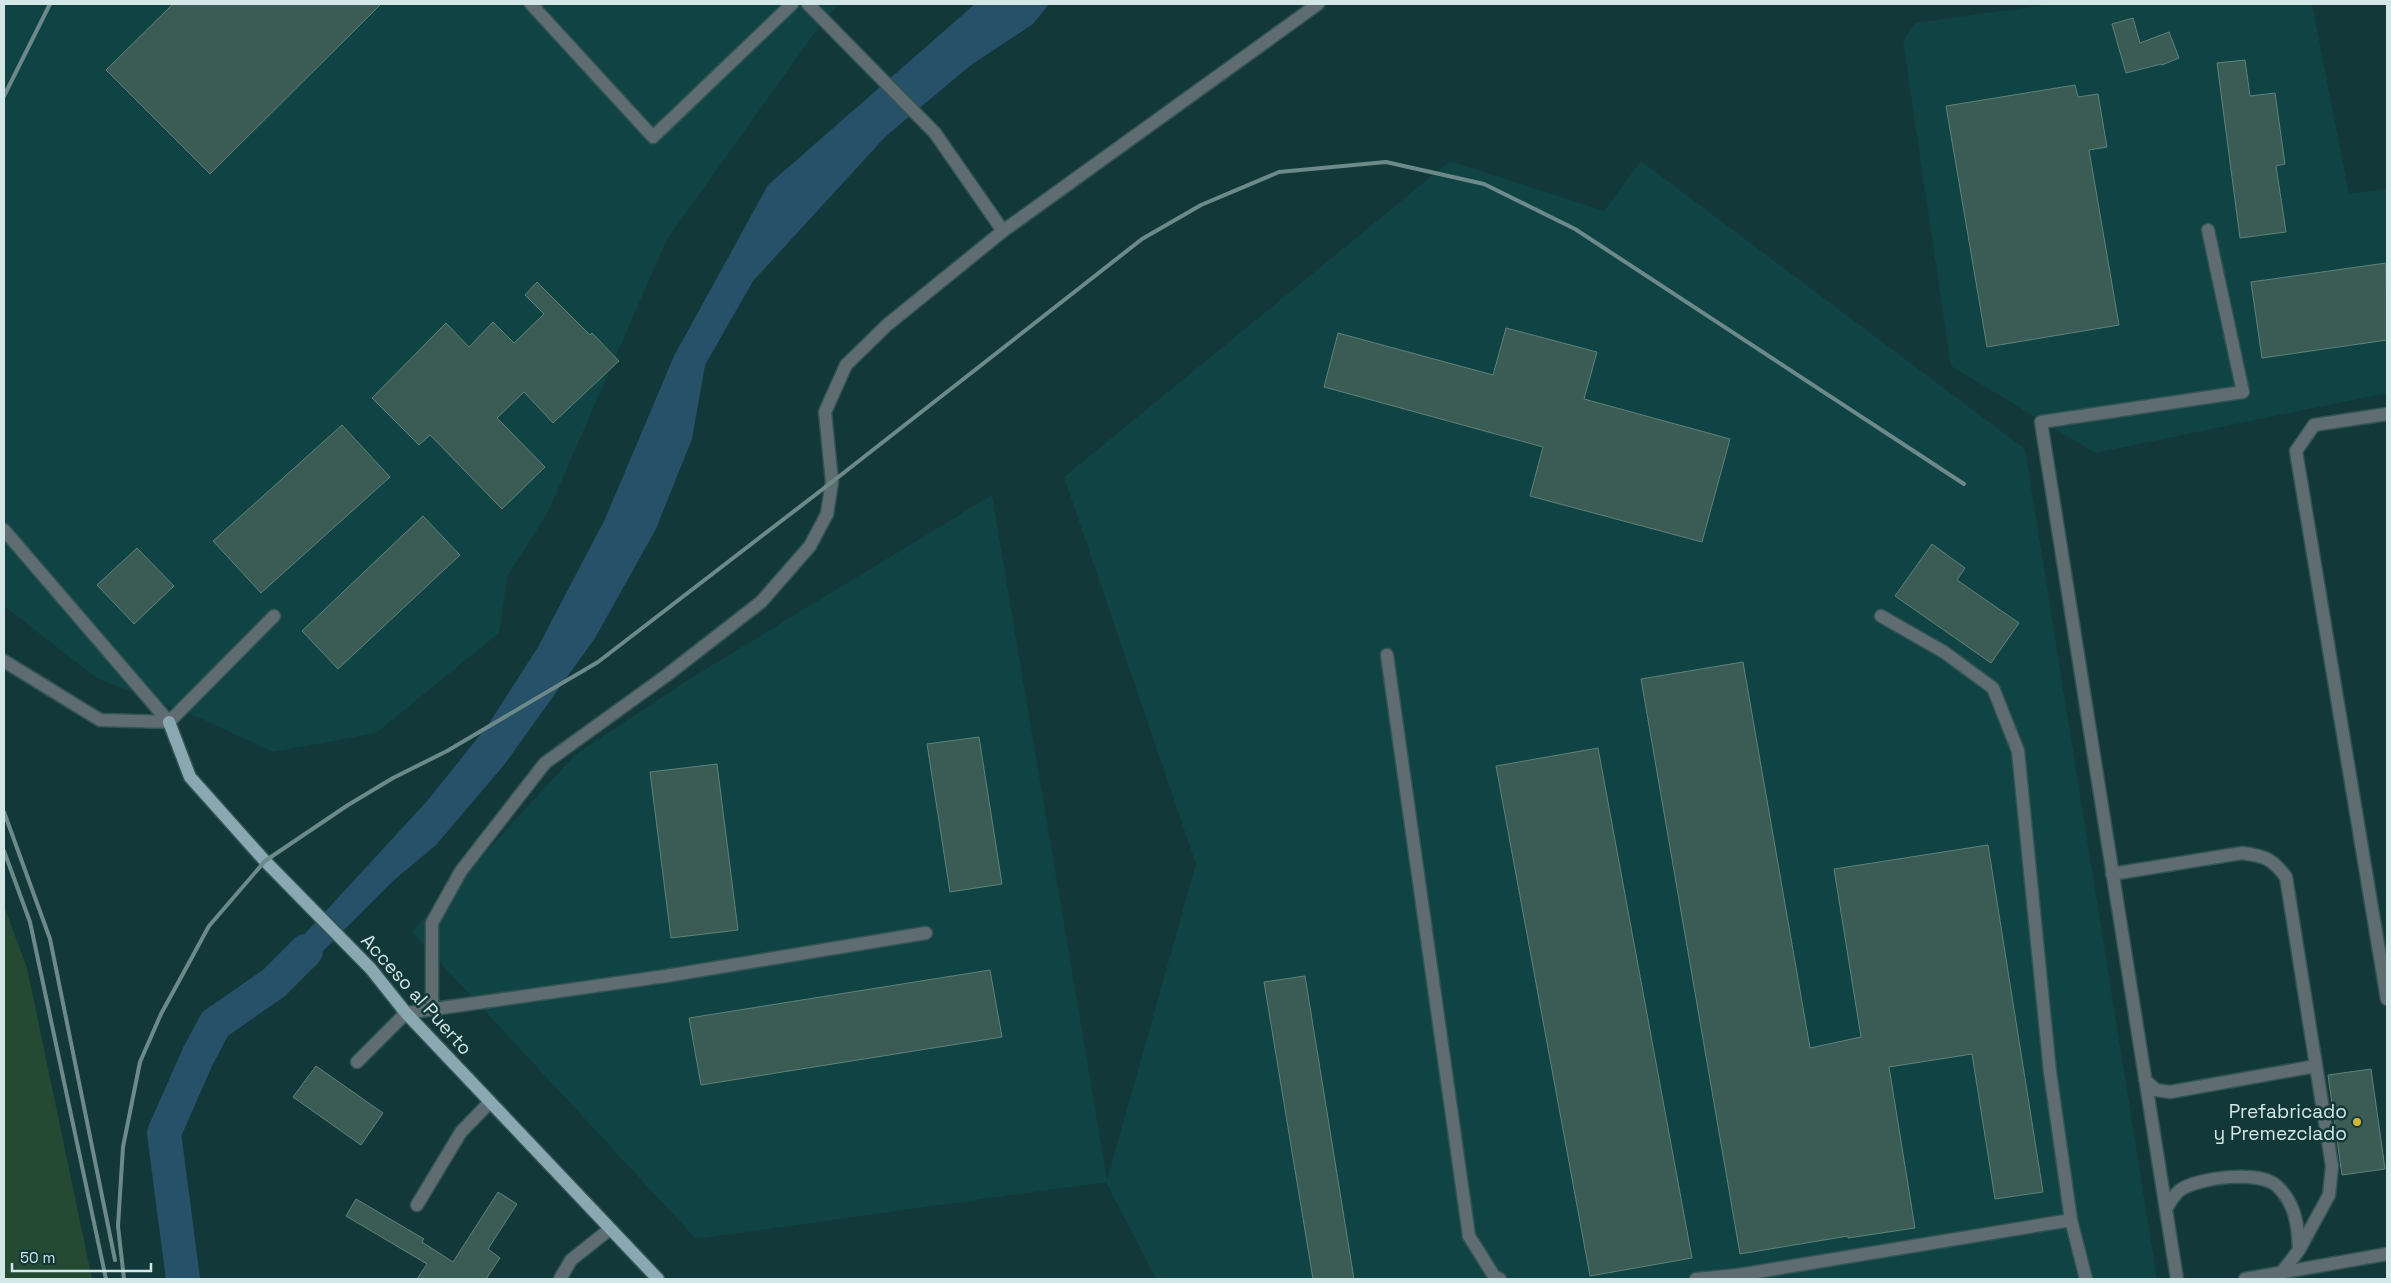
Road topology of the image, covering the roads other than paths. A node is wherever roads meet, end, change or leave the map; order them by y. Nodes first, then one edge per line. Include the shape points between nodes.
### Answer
1 (531, 4) edge
2 (792, 4) edge
3 (808, 4) edge
4 (1318, 4) edge
5 (2208, 230) dead end
6 (1003, 231) junction
7 (2387, 414) edge
8 (4, 530) edge
9 (274, 616) dead end
10 (1881, 616) dead end
11 (1387, 655) dead end
12 (4, 661) edge
13 (169, 722) junction
14 (2112, 874) junction
15 (926, 933) dead end
16 (2387, 999) edge
17 (432, 1009) junction
18 (406, 1012) junction
19 (357, 1062) dead end
20 (2316, 1066) junction
21 (2145, 1080) junction
22 (490, 1102) junction
23 (417, 1205) dead end
24 (2166, 1209) junction
25 (2071, 1220) junction
26 (610, 1229) junction
27 (2299, 1250) junction
28 (2387, 1254) edge
29 (2282, 1272) junction
30 (560, 1279) edge
31 (658, 1279) edge
32 (1500, 1279) edge
33 (1696, 1279) edge
34 (2086, 1279) edge
35 (2177, 1279) edge
36 (2244, 1279) edge

1 - 2 street via 653,137
3 - 6 street via 935,133
4 - 6 street
5 - 14 street via 2242,392 2040,422
6 - 17 street via 887,325 846,365 825,412 832,482 827,514 810,546 761,602 667,676 545,763 461,871 432,923
7 - 16 street via 2314,425 2296,452
8 - 13 street
9 - 13 street
10 - 25 street via 1944,652 1993,688 2018,750 2050,1072
11 - 32 street via 1469,1236 1494,1276
12 - 13 street via 100,720
13 - 18 main road, Acceso al Puerto via 190,777 281,878 370,969
14 - 20 street via 2242,853 2261,855 2274,862 2286,877
14 - 21 street
15 - 17 street via 666,976
17 - 18 street
18 - 19 street
18 - 22 main road, Acceso al Puerto
20 - 21 street via 2170,1092 2156,1090
20 - 27 street via 2332,1166 2329,1196
21 - 24 street
22 - 23 street via 461,1132
22 - 26 main road, Acceso al Puerto
24 - 27 street via 2181,1190 2197,1183 2227,1177 2257,1178 2276,1185 2291,1202 2298,1224
24 - 35 street
25 - 33 street via 1738,1275
25 - 34 street
26 - 30 street via 571,1260
26 - 31 main road, Acceso al Puerto
27 - 29 street
28 - 29 street
29 - 36 street

